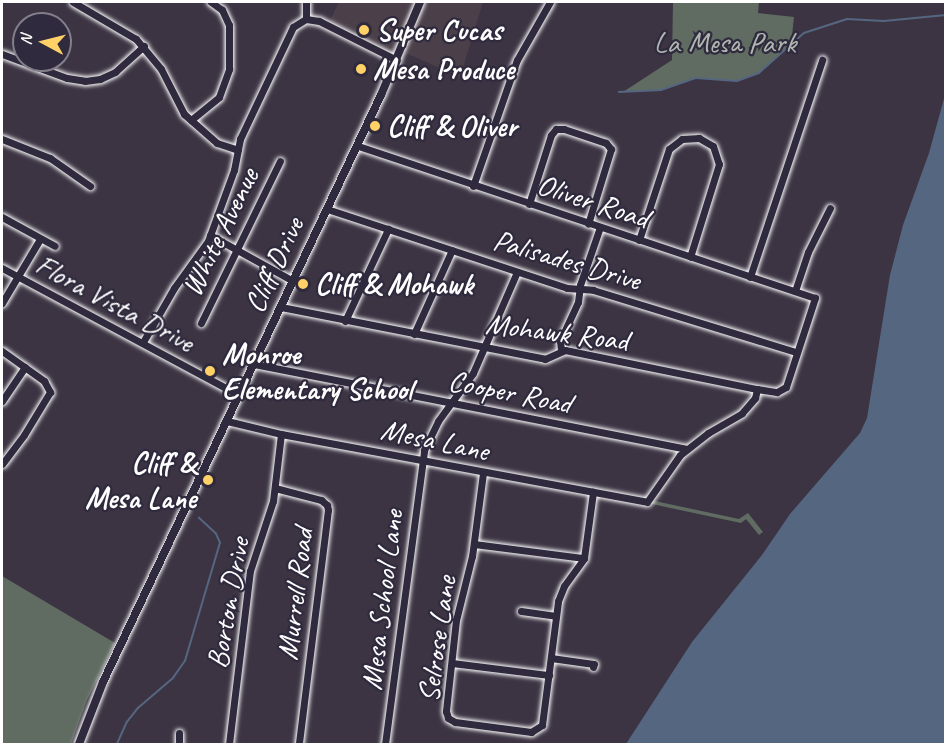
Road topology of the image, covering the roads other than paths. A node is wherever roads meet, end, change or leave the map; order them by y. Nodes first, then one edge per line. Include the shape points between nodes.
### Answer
1 (73, 2) edge
2 (211, 2) edge
3 (306, 2) edge
4 (420, 2) edge
5 (550, 2) edge
6 (306, 19) junction
7 (144, 46) junction
8 (2, 54) edge
9 (397, 60) junction
10 (822, 60) dead end
11 (191, 120) junction
12 (2, 139) edge
13 (357, 146) junction
14 (238, 150) junction
15 (280, 161) dead end
16 (90, 186) dead end
17 (474, 186) junction
18 (529, 204) junction
19 (830, 208) dead end
20 (327, 209) junction
21 (2, 217) edge
22 (588, 224) junction
23 (600, 227) junction
24 (388, 229) junction
25 (210, 235) junction
26 (40, 239) junction
27 (639, 240) junction
28 (55, 246) dead end
29 (236, 250) junction
30 (452, 250) junction
31 (690, 257) junction
32 (2, 268) edge
33 (517, 272) junction
34 (750, 277) junction
35 (19, 278) junction
36 (293, 281) junction
37 (580, 289) junction
38 (795, 291) junction
39 (2, 303) edge
40 (281, 307) junction
41 (345, 321) junction
42 (201, 323) dead end
43 (414, 334) junction
44 (144, 342) junction
45 (482, 347) junction
46 (561, 350) junction
47 (2, 351) edge
48 (796, 352) junction
49 (254, 364) junction
50 (24, 367) junction
51 (757, 389) junction
52 (239, 395) junction
53 (2, 401) edge
54 (451, 403) junction
55 (227, 421) junction
56 (281, 434) junction
57 (686, 449) junction
58 (423, 461) junction
59 (2, 465) edge
60 (483, 473) junction
61 (275, 488) junction
62 (593, 492) junction
63 (474, 544) junction
64 (584, 558) junction
65 (521, 611) dead end
66 (556, 616) junction
67 (551, 658) junction
68 (452, 663) junction
69 (593, 667) dead end
70 (549, 675) junction
71 (179, 733) dead end
72 (79, 744) edge
73 (179, 744) edge
74 (229, 744) edge
75 (298, 744) edge
76 (385, 744) edge

1 - 7 street via 123,29
2 - 11 street via 222,10 229,25 229,69 219,97
3 - 6 street
4 - 9 main road, Cliff Drive
5 - 17 street via 517,60
6 - 9 street via 319,21
6 - 14 street via 290,31 244,128
7 - 8 street via 115,72 85,81
7 - 11 street
9 - 13 main road, Cliff Drive
10 - 34 street
11 - 14 street via 217,143
12 - 16 street via 50,158
13 - 17 street, Oliver Road
13 - 20 main road, Cliff Drive
14 - 25 street
15 - 29 street, White Avenue
17 - 18 street, Oliver Road
18 - 22 street, Oliver Road
18 - 22 street via 556,129 606,143 611,149
19 - 38 street via 808,252
20 - 24 street, Palisades Drive
20 - 36 main road, Cliff Drive
21 - 26 street
22 - 23 street, Oliver Road
23 - 27 street, Oliver Road
23 - 37 street
24 - 30 street, Palisades Drive
24 - 41 street
25 - 29 street
25 - 44 street
26 - 28 street
26 - 35 street
27 - 31 street, Oliver Road
27 - 31 street via 669,149 682,139 699,138 713,146 719,164
29 - 36 street
29 - 42 street, White Avenue
30 - 33 street, Palisades Drive
30 - 43 street
31 - 34 street, Oliver Road
32 - 35 street, Flora Vista Drive
33 - 37 street, Palisades Drive
33 - 45 street, Mesa School Lane
34 - 38 street, Oliver Road
35 - 39 street
35 - 44 street, Flora Vista Drive
36 - 40 main road, Cliff Drive
37 - 46 street via 560,341
37 - 48 street, Palisades Drive
38 - 48 street, Oliver Road via 815,298
40 - 41 street, Mohawk Road
40 - 49 main road, Cliff Drive
41 - 43 street, Mohawk Road
43 - 45 street, Mohawk Road
44 - 52 street, Flora Vista Drive
45 - 46 street, Mohawk Road via 545,359
45 - 54 street, Mesa School Lane via 468,382
46 - 51 street, Mohawk Road
47 - 50 street
48 - 51 street, Mohawk Road via 782,391
49 - 52 main road, Cliff Drive
49 - 54 street, Cooper Road
50 - 53 street
50 - 59 street via 46,383 49,394
51 - 57 street via 755,398 742,413
52 - 55 main road, Cliff Drive
54 - 57 street, Cooper Road
54 - 58 street, Mesa School Lane via 431,433
55 - 56 street, Mesa Lane
55 - 72 main road, Cliff Drive via 103,682
56 - 58 street, Mesa Lane
56 - 61 street, Borton Drive
57 - 62 street, Mesa Lane via 647,502
58 - 60 street, Mesa Lane
58 - 76 street, Mesa School Lane
60 - 62 street, Mesa Lane
60 - 63 street, Selrose Lane
61 - 74 street, Borton Drive via 250,571
61 - 75 street, Murrell Road via 321,500 328,508
62 - 64 street
63 - 64 street
63 - 68 street, Selrose Lane via 456,620
64 - 66 street via 561,594
65 - 66 street
66 - 67 street
67 - 69 street via 594,664
67 - 70 street
68 - 70 street
68 - 70 street, Selrose Lane via 446,711 450,720 531,732 539,730 543,723
71 - 73 street

